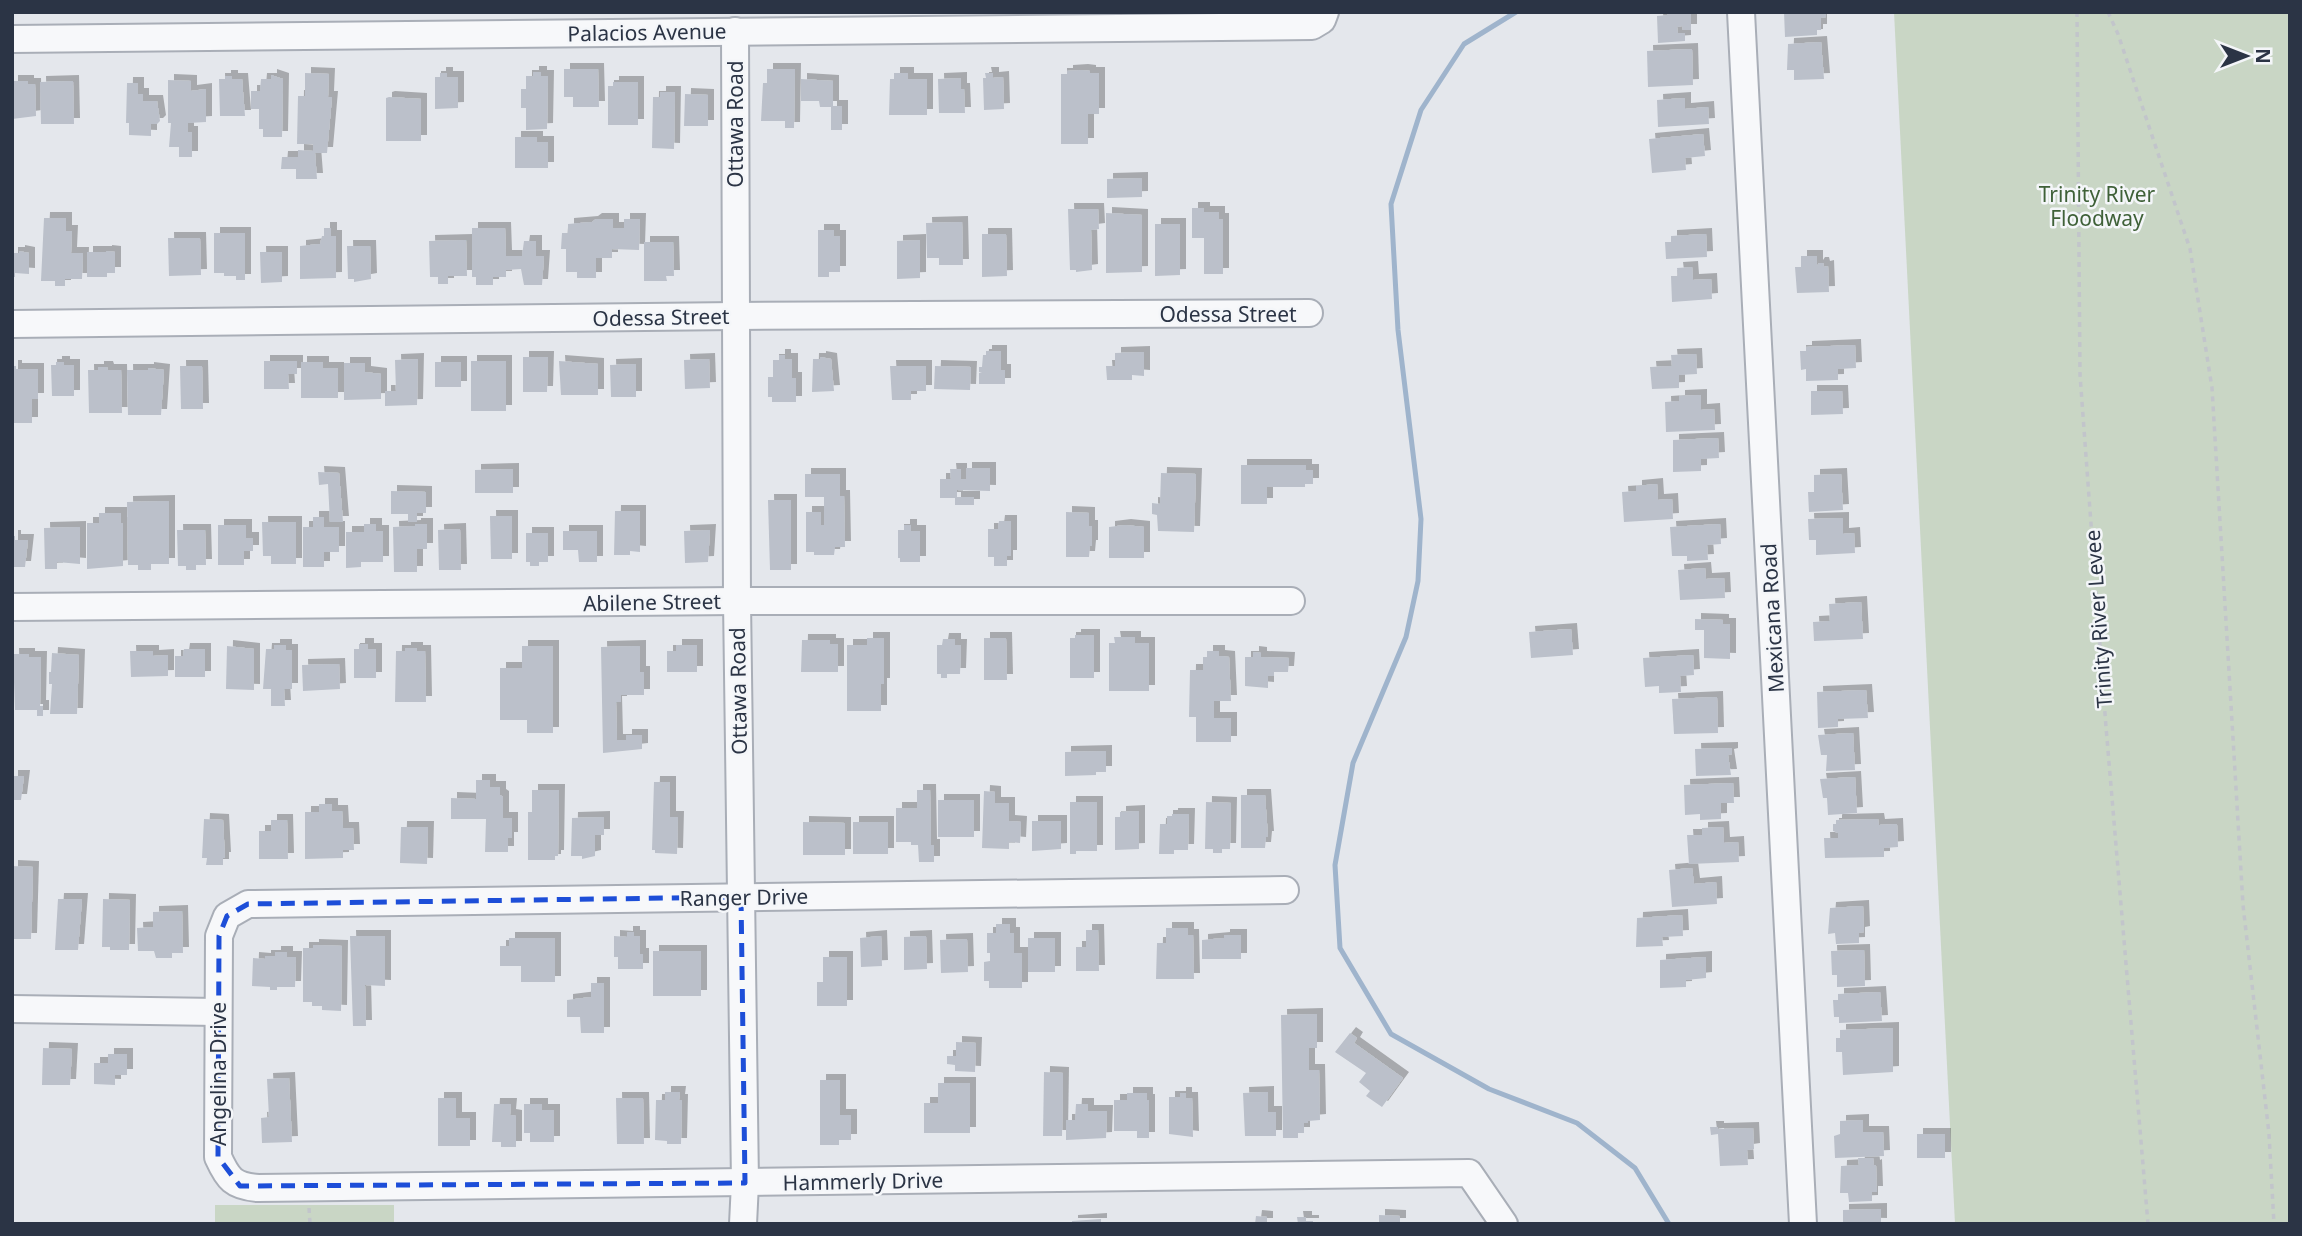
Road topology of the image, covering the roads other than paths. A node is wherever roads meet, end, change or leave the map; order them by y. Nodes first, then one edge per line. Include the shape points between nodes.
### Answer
1 (1741, 12) edge
2 (1324, 16) edge
3 (981, 21) edge
4 (734, 31) junction
5 (12, 39) edge
6 (1309, 313) dead end
7 (736, 316) junction
8 (12, 324) edge
9 (737, 601) junction
10 (1291, 601) dead end
11 (12, 607) edge
12 (1285, 890) dead end
13 (741, 897) junction
14 (219, 936) joint
15 (12, 1009) edge
16 (218, 1012) junction
17 (745, 1183) junction
18 (258, 1188) joint
19 (743, 1224) edge
20 (1504, 1224) edge
21 (1803, 1224) edge

1 - 21 street, Mexicana Road
2 - 3 street, Palacios Avenue via 1311,26
3 - 4 street, Palacios Avenue
4 - 5 street, Palacios Avenue
4 - 7 street, Ottawa Road
6 - 7 street, Odessa Street
7 - 8 street, Odessa Street
7 - 9 street, Ottawa Road
9 - 10 street, Abilene Street
9 - 11 street, Abilene Street
9 - 13 street, Ottawa Road
12 - 13 street, Ranger Drive
13 - 14 street, Ranger Drive via 248,904 227,916
13 - 17 street, Ottawa Road
14 - 16 street, Angelina Drive
15 - 16 street
16 - 18 street, Angelina Drive via 218,1157 226,1174 240,1186
17 - 18 street, Hammerly Drive
17 - 19 street, Ottawa Road
17 - 20 street, Hammerly Drive via 1469,1173

